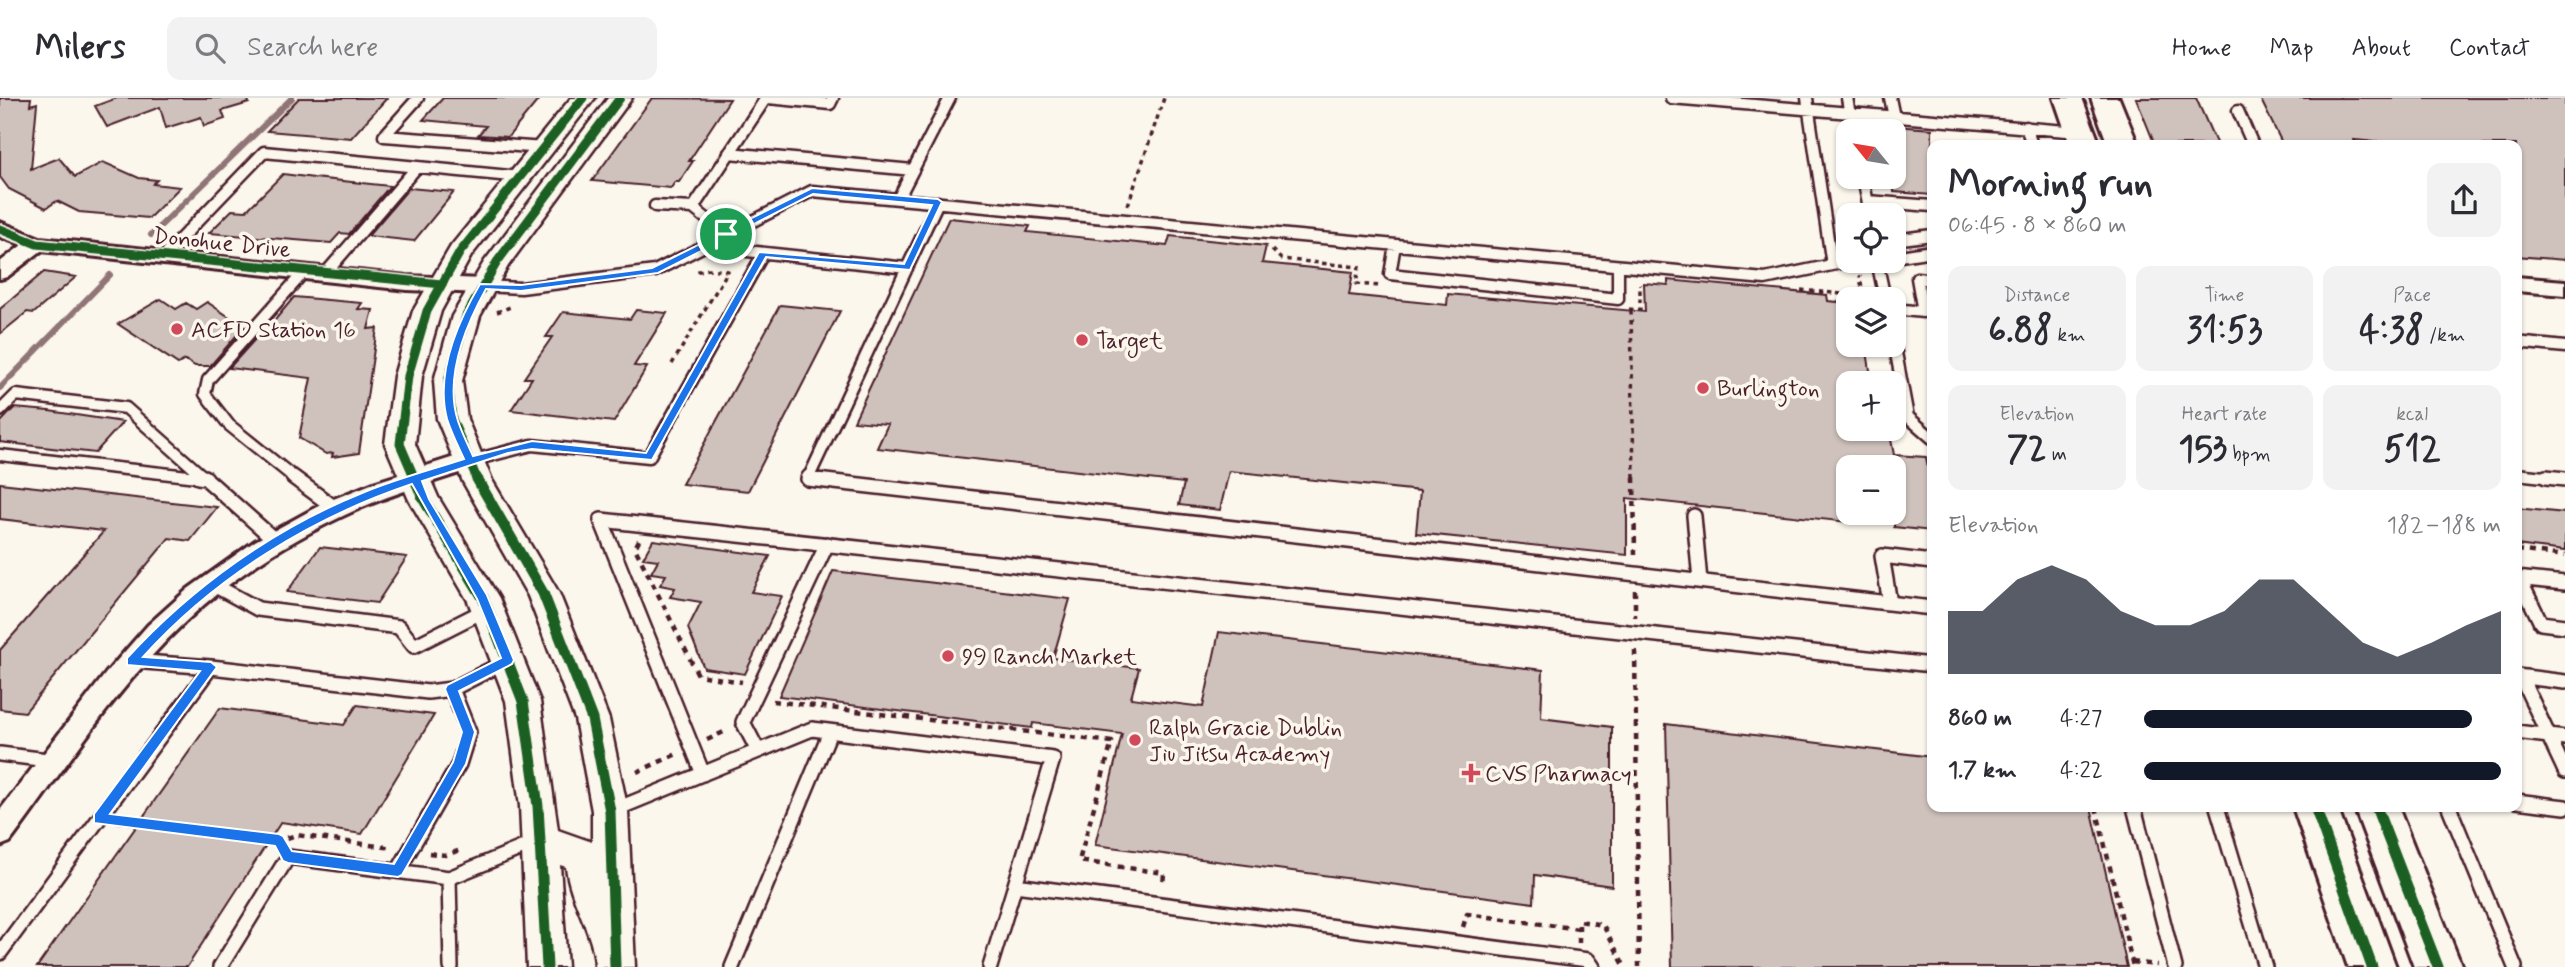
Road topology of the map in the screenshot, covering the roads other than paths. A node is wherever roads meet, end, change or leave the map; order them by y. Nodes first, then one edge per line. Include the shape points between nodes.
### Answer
1 (418, 98) edge
2 (583, 98) edge
3 (620, 98) edge
4 (767, 98) edge
5 (833, 98) edge
6 (950, 98) edge
7 (1671, 98) edge
8 (1807, 98) edge
9 (1847, 98) edge
10 (1890, 98) edge
11 (2068, 98) edge
12 (2105, 98) edge
13 (1809, 110) junction
14 (2238, 111) dead end
15 (1850, 113) junction
16 (1894, 117) junction
17 (1851, 119) edge
18 (2026, 127) junction
19 (2082, 138) edge
20 (2030, 140) edge
21 (2121, 140) edge
22 (2251, 140) edge
23 (544, 148) junction
24 (729, 153) junction
25 (417, 167) junction
26 (913, 170) junction
27 (521, 177) junction
28 (1866, 189) edge
29 (898, 199) junction
30 (1868, 201) joint
31 (938, 202) junction
32 (655, 206) dead end
33 (1927, 206) edge
34 (693, 208) junction
35 (0, 229) edge
36 (726, 234) junction
37 (1927, 236) edge
38 (1906, 238) edge
39 (37, 244) junction
40 (1395, 245) junction
41 (1927, 252) edge
42 (763, 254) junction
43 (1906, 255) edge
44 (162, 258) junction
45 (1836, 264) edge
46 (1832, 265) junction
47 (1619, 266) junction
48 (907, 268) junction
49 (0, 271) edge
50 (303, 272) junction
51 (326, 274) junction
52 (1927, 279) edge
53 (442, 284) junction
54 (2522, 284) edge
55 (483, 286) junction
56 (2565, 288) edge
57 (2522, 299) edge
58 (2565, 303) edge
59 (1906, 310) edge
60 (1923, 312) joint
61 (2522, 342) edge
62 (2565, 346) edge
63 (1897, 357) edge
64 (0, 411) edge
65 (1927, 434) edge
66 (0, 454) edge
67 (470, 461) junction
68 (2522, 475) edge
69 (206, 478) junction
70 (415, 479) junction
71 (2565, 479) edge
72 (335, 508) junction
73 (1694, 516) dead end
74 (276, 541) junction
75 (827, 544) junction
76 (1927, 561) edge
77 (2522, 578) edge
78 (1700, 581) junction
79 (2565, 583) edge
80 (212, 584) junction
81 (2522, 586) edge
82 (1890, 603) junction
83 (1927, 607) edge
84 (487, 609) junction
85 (2565, 626) edge
86 (508, 660) junction
87 (132, 662) junction
88 (1927, 664) edge
89 (211, 667) junction
90 (2522, 677) edge
91 (2565, 682) edge
92 (2522, 683) edge
93 (452, 689) junction
94 (830, 732) junction
95 (2522, 733) edge
96 (2548, 736) junction
97 (2565, 738) edge
98 (758, 751) junction
99 (0, 754) edge
100 (55, 761) junction
101 (2565, 771) edge
102 (703, 774) junction
103 (2522, 802) edge
104 (2565, 807) edge
105 (610, 811) junction
106 (2135, 812) edge
107 (2218, 812) edge
108 (2317, 812) edge
109 (2378, 812) edge
110 (2451, 812) edge
111 (0, 833) edge
112 (540, 841) junction
113 (398, 871) junction
114 (449, 878) junction
115 (1015, 885) junction
116 (0, 953) edge
117 (615, 963) edge
118 (220, 967) edge
119 (451, 967) edge
120 (547, 967) edge
121 (732, 967) edge
122 (990, 967) edge
123 (1593, 967) edge
124 (2175, 967) edge
125 (2264, 967) edge
126 (2372, 967) edge
127 (2438, 967) edge
128 (2515, 967) edge

1 - 23 lane via 384,136
2 - 23 street
3 - 55 street
4 - 5 lane via 830,104
4 - 24 lane
6 - 26 lane
7 - 13 lane
8 - 13 lane
9 - 15 lane
10 - 16 lane
11 - 19 main road
12 - 21 main road
13 - 15 lane
13 - 46 lane
14 - 22 lane
15 - 16 lane
15 - 17 lane
16 - 18 lane
18 - 19 lane
18 - 20 lane
23 - 27 street
24 - 26 lane
24 - 34 lane
25 - 27 lane
25 - 44 lane via 264,152
25 - 51 lane
26 - 29 lane
27 - 53 street via 460,252
28 - 30 lane
29 - 31 lane
29 - 36 lane via 812,191
30 - 33 lane
31 - 40 lane
31 - 48 lane
32 - 34 lane
34 - 36 lane
35 - 39 street, Donohue Drive
36 - 42 lane via 747,251
36 - 55 lane via 654,271 521,288
37 - 38 lane
39 - 44 street, Donohue Drive
39 - 49 street
40 - 47 lane
40 - 47 lane via 1390,274 1618,299
41 - 43 lane
42 - 48 lane
42 - 67 lane via 649,457 532,445
44 - 50 street, Donohue Drive
45 - 46 lane
46 - 47 lane via 1765,279
48 - 78 lane via 808,479
50 - 51 street, Donohue Drive
50 - 72 lane via 208,380 205,394 229,425
51 - 53 street, Donohue Drive
52 - 60 lane via 1917,278
53 - 55 street, Donohue Drive
53 - 70 street via 423,318 408,376 400,444
54 - 56 street
55 - 67 street via 466,316 448,381 452,419
57 - 58 street
59 - 60 lane
61 - 62 lane
63 - 65 lane via 1908,417
64 - 69 lane via 16,395 126,408
66 - 69 lane
67 - 70 street
67 - 105 street via 543,593 592,719
68 - 71 lane
69 - 74 lane
70 - 72 street
70 - 84 street
72 - 74 street
73 - 78 lane
74 - 80 street
75 - 88 lane
75 - 98 lane via 743,722
75 - 102 lane via 601,520
76 - 82 lane via 1882,556
77 - 79 lane
78 - 82 lane
80 - 84 lane via 258,610 399,627 414,646
80 - 87 street
81 - 85 lane via 2541,623
82 - 83 lane
84 - 86 street
86 - 93 lane
86 - 112 street via 523,701
87 - 89 lane
87 - 100 street
89 - 93 lane via 428,692
89 - 116 lane
90 - 91 lane
92 - 96 lane
93 - 113 lane via 469,732 459,764
94 - 98 lane via 812,729
94 - 115 lane via 1053,759
94 - 121 lane
95 - 96 lane
96 - 97 lane
96 - 101 lane
98 - 102 lane
99 - 100 lane
100 - 111 street
102 - 105 lane
103 - 104 lane
105 - 117 street
106 - 124 lane
107 - 125 lane
108 - 126 main road
109 - 127 main road
110 - 128 lane
112 - 114 lane
112 - 117 street via 583,856 587,888
112 - 120 street
113 - 114 lane
113 - 118 lane via 288,857
114 - 119 lane
115 - 122 lane
115 - 123 lane via 1588,960

